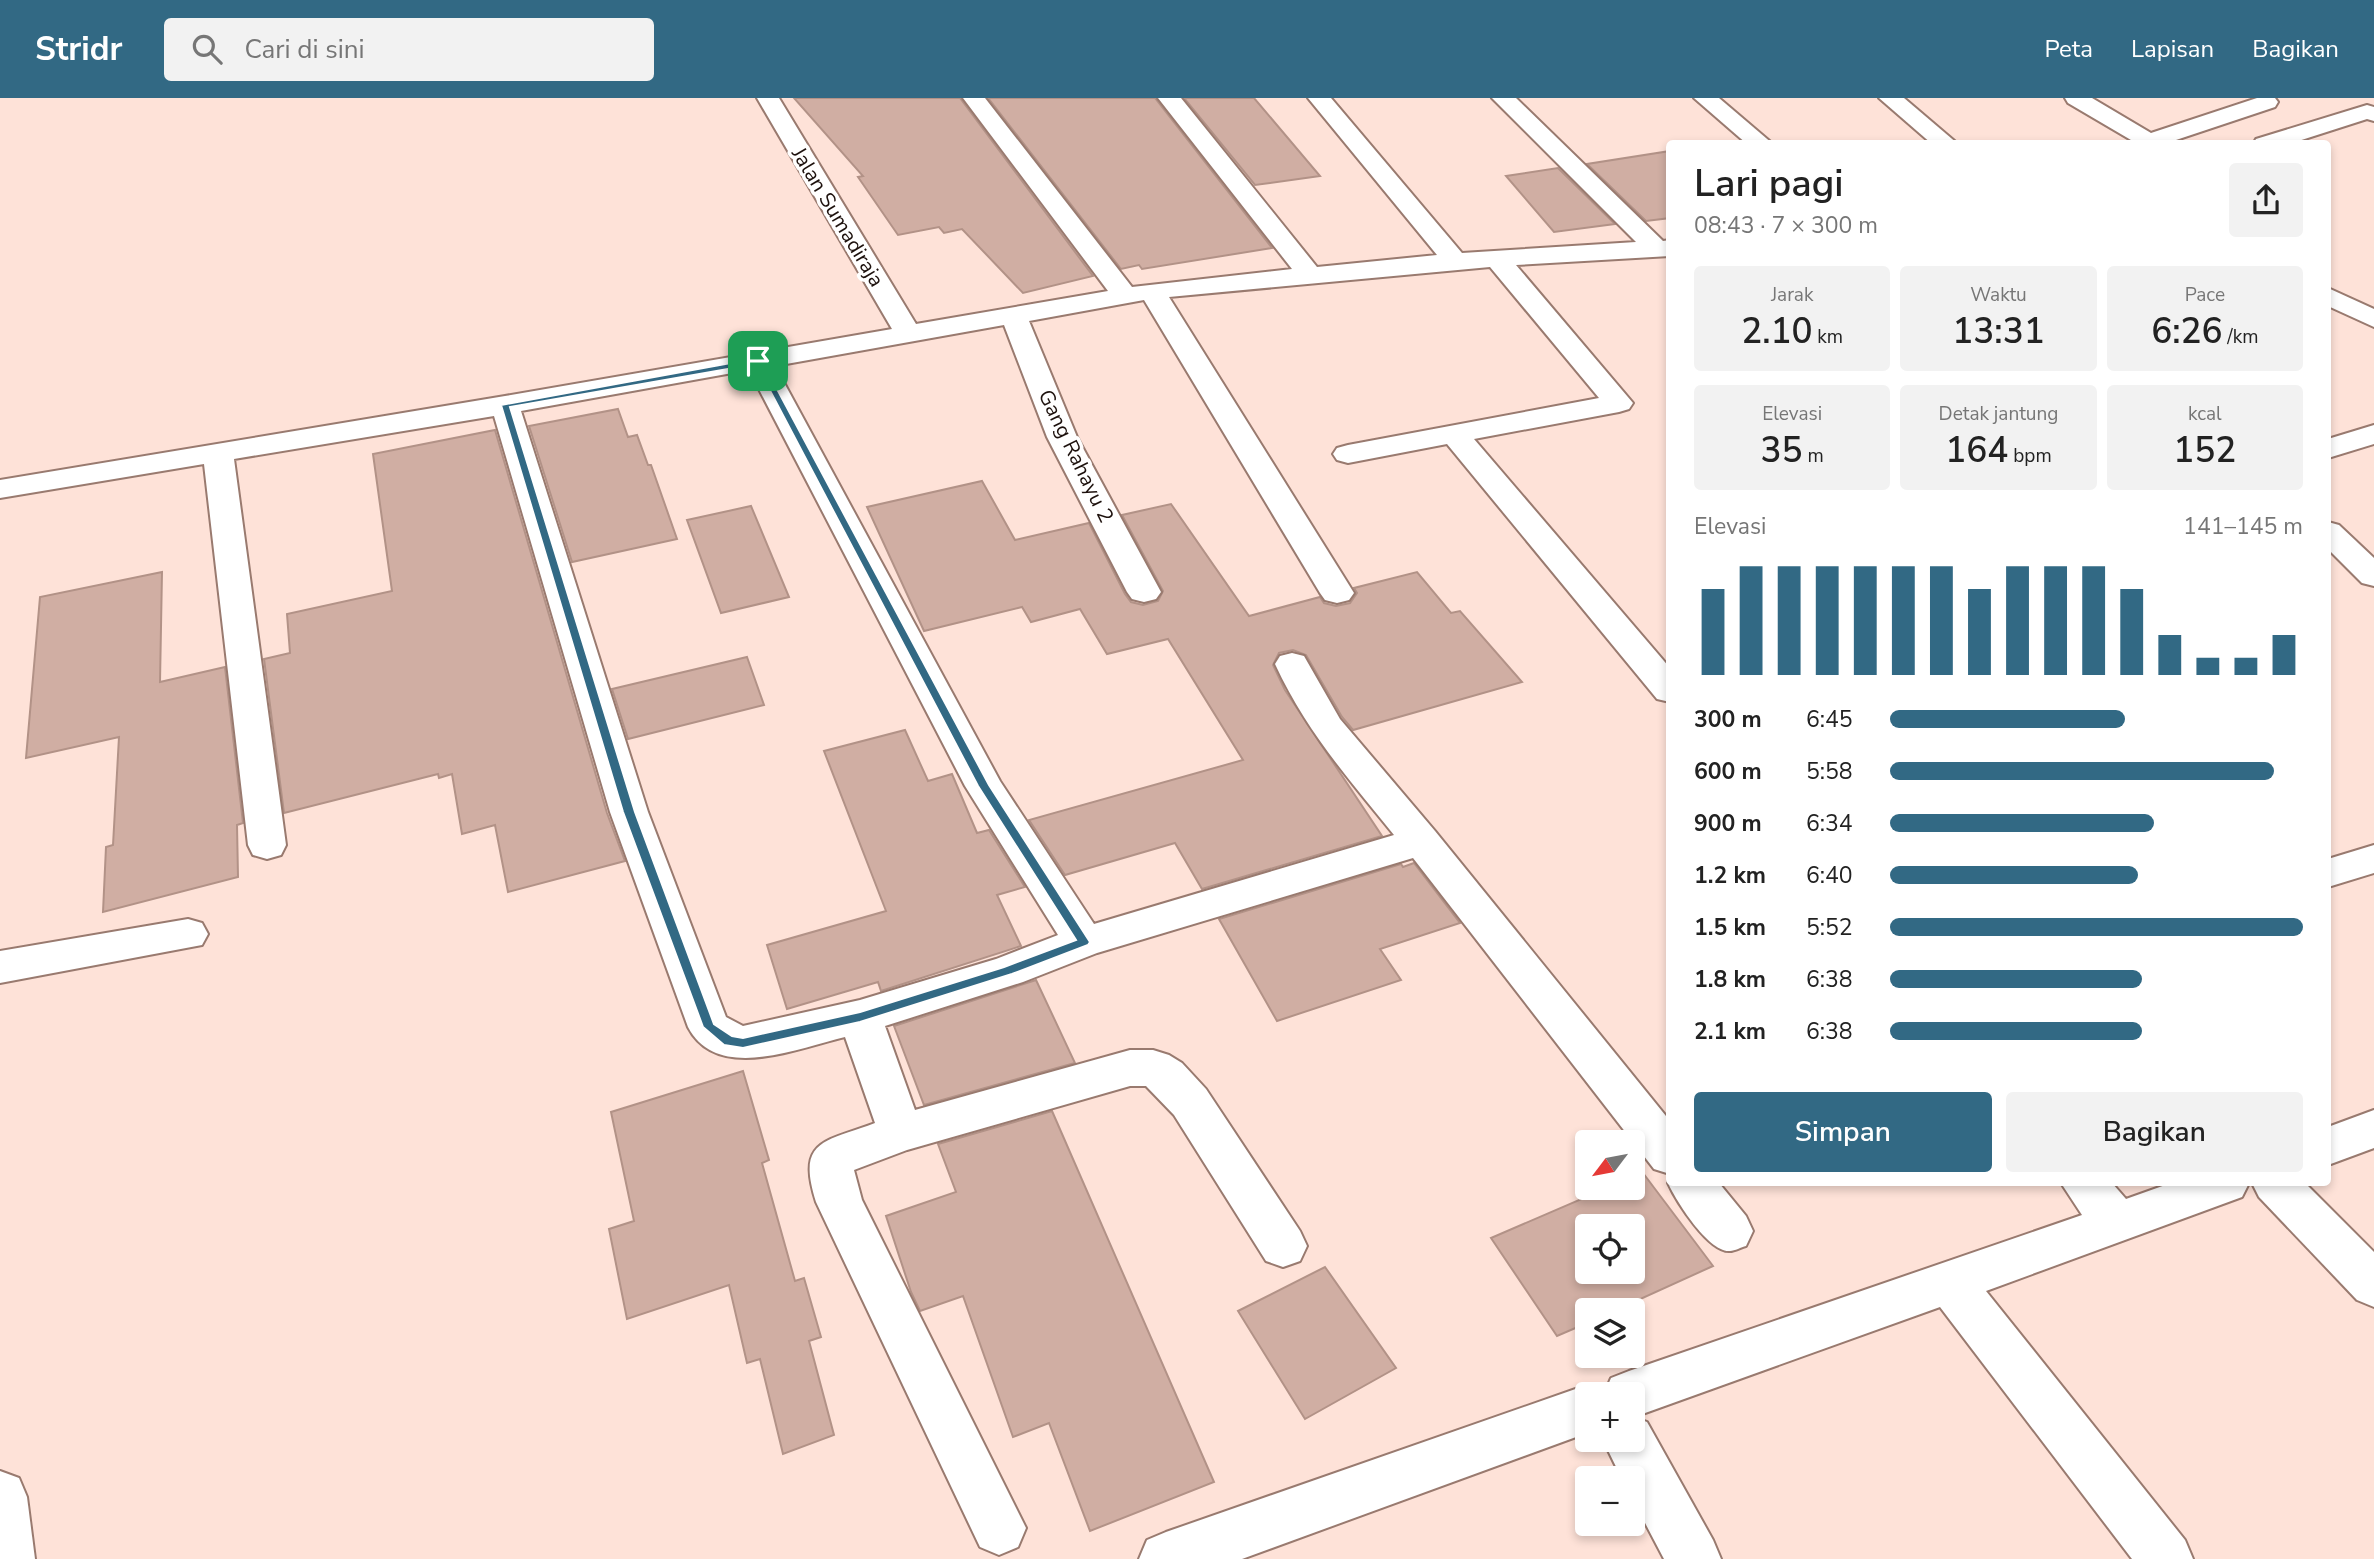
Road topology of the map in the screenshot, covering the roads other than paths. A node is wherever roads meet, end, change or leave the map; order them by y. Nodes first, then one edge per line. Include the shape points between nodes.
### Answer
1 (768, 98) edge
2 (974, 98) edge
3 (1169, 98) edge
4 (1319, 98) edge
5 (1503, 98) edge
6 (1705, 98) edge
7 (1890, 98) edge
8 (2076, 98) edge
9 (2261, 100) edge
10 (2329, 102) dead end
11 (2371, 113) edge
12 (2318, 125) junction
13 (1757, 140) edge
14 (1942, 140) edge
15 (2141, 140) edge
16 (2150, 140) edge
17 (2275, 140) edge
18 (1663, 249) edge
19 (1496, 258) junction
20 (1455, 261) junction
21 (1308, 273) junction
22 (1139, 293) junction
23 (2374, 294) edge
24 (2333, 304) edge
25 (1014, 317) junction
26 (2374, 319) edge
27 (909, 335) junction
28 (758, 361) junction
29 (505, 405) junction
30 (1454, 434) junction
31 (2374, 434) edge
32 (2331, 448) edge
33 (218, 454) junction
34 (1348, 454) dead end
35 (0, 489) edge
36 (2331, 535) edge
37 (2374, 576) edge
38 (1144, 592) dead end
39 (1337, 593) dead end
40 (1292, 664) dead end
41 (1666, 686) edge
42 (1422, 841) junction
43 (267, 845) dead end
44 (2374, 859) edge
45 (2331, 872) edge
46 (188, 934) dead end
47 (1084, 942) junction
48 (0, 967) edge
49 (860, 1017) junction
50 (2374, 1129) edge
51 (901, 1133) junction
52 (2331, 1145) edge
53 (1666, 1150) edge
54 (1693, 1186) edge
55 (2086, 1186) edge
56 (2218, 1186) edge
57 (2278, 1186) edge
58 (2117, 1223) junction
59 (1729, 1231) dead end
60 (1283, 1246) dead end
61 (1950, 1282) junction
62 (2374, 1285) edge
63 (1645, 1389) edge
64 (1575, 1413) edge
65 (1636, 1452) edge
66 (0, 1497) edge
67 (999, 1528) dead end
68 (8, 1559) edge
69 (1166, 1559) edge
70 (1694, 1559) edge
71 (2166, 1559) edge

1 - 27 street, Jalan Sumadiraja
2 - 22 street
3 - 21 street
4 - 20 street
5 - 18 street
6 - 13 street
7 - 14 street
8 - 15 street
9 - 12 street
9 - 16 street
10 - 11 street
11 - 12 street
12 - 17 street
18 - 19 street
19 - 20 street
19 - 30 street via 1619,402
20 - 21 street
21 - 22 street
22 - 25 street
22 - 39 street
23 - 24 street
24 - 26 street
25 - 27 street
25 - 38 street, Gang Rahayu 2 via 1062,436
27 - 28 street
28 - 29 street
28 - 47 street via 984,786
29 - 33 street
29 - 49 street via 629,812 709,1027 729,1041 743,1043
30 - 34 street
30 - 41 street
31 - 32 street
33 - 35 street
33 - 43 street
36 - 37 street
40 - 42 street via 1327,728
42 - 47 street
42 - 53 street
44 - 45 street
46 - 48 street
47 - 49 street
49 - 51 street
50 - 52 street
51 - 60 street via 1130,1068 1153,1068 1190,1102
51 - 67 street via 837,1157 831,1177 839,1202
54 - 59 street
55 - 58 street
56 - 58 street
57 - 62 street
58 - 61 street
61 - 63 street
61 - 71 street
64 - 69 street
65 - 70 street
66 - 68 street

